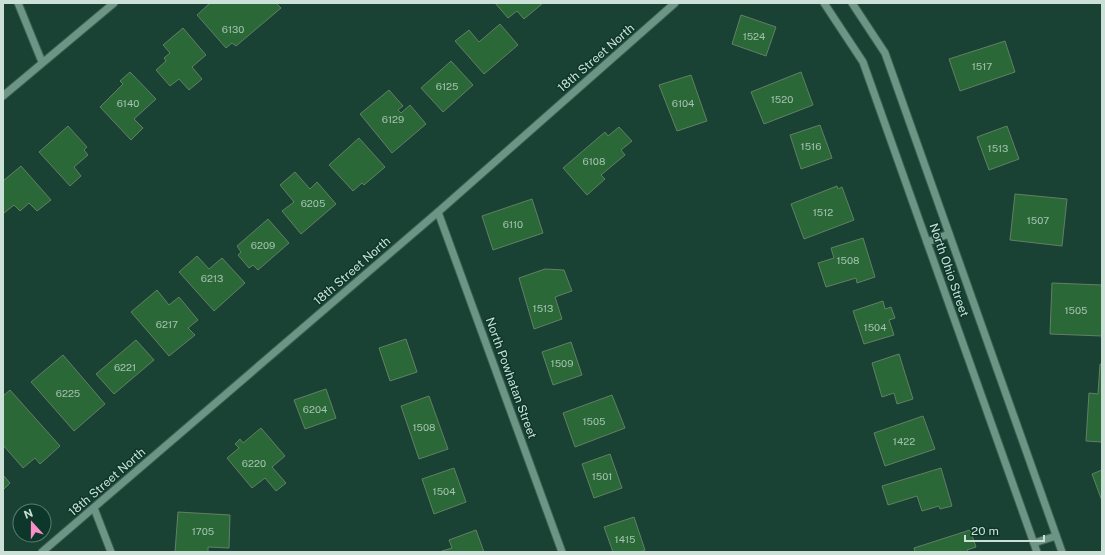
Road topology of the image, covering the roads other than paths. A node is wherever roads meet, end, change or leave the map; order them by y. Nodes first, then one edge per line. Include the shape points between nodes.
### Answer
1 (18, 3) edge
2 (114, 3) edge
3 (674, 3) edge
4 (824, 3) edge
5 (852, 3) edge
6 (42, 62) junction
7 (3, 96) edge
8 (438, 212) junction
9 (949, 234) junction
10 (927, 242) junction
11 (94, 508) junction
12 (1056, 536) junction
13 (1034, 543) junction
14 (42, 552) edge
15 (111, 552) edge
16 (562, 552) edge
17 (1037, 552) edge
18 (1062, 552) edge

1 - 6 street
2 - 6 street
3 - 8 street, 18th Street North
4 - 10 street, North Ohio Street via 863,62
5 - 9 street, North Ohio Street via 885,53
6 - 7 street
8 - 11 street, 18th Street North
8 - 16 street, North Powhatan Street
9 - 10 street
9 - 12 street, North Ohio Street
10 - 13 street, North Ohio Street
11 - 14 street, 18th Street North
11 - 15 street
12 - 13 street
12 - 18 street, North Ohio Street
13 - 17 street, North Ohio Street

